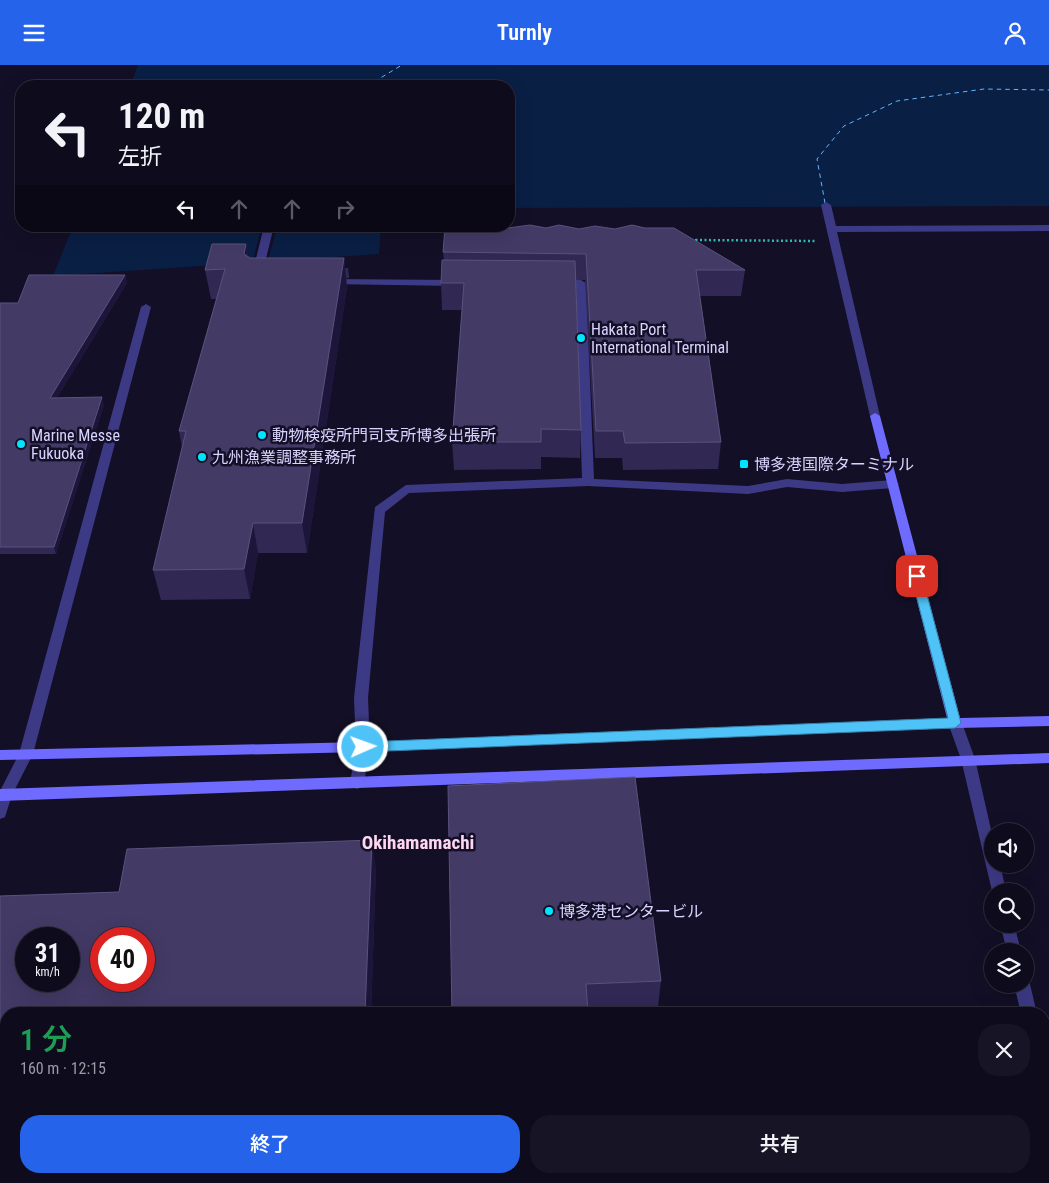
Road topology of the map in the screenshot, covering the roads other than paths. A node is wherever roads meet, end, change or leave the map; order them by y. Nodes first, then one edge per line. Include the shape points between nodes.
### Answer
1 (826, 205) dead end
2 (1049, 228) edge
3 (833, 229) junction
4 (268, 232) edge
5 (265, 282) edge
6 (314, 282) edge
7 (472, 283) edge
8 (551, 283) edge
9 (146, 307) dead end
10 (588, 482) junction
11 (893, 484) junction
12 (1049, 721) edge
13 (955, 723) junction
14 (363, 747) junction
15 (26, 754) junction
16 (0, 755) edge
17 (1049, 758) edge
18 (968, 759) junction
19 (357, 783) junction
20 (2, 795) edge
21 (0, 813) edge
22 (984, 826) edge
23 (1024, 993) edge
24 (1027, 1007) edge

1 - 3 street
2 - 3 street
3 - 11 street
4 - 5 street via 255,282
6 - 7 street
8 - 10 street via 581,283
9 - 15 street
10 - 11 street via 748,490 787,483 842,488
10 - 14 street via 406,489 379,509 361,698
11 - 13 street
12 - 13 street
13 - 14 street
13 - 18 street
14 - 15 street
14 - 19 street
15 - 16 street
15 - 20 street
17 - 18 street
18 - 19 street
18 - 22 street
19 - 20 street
20 - 21 street
23 - 24 street

